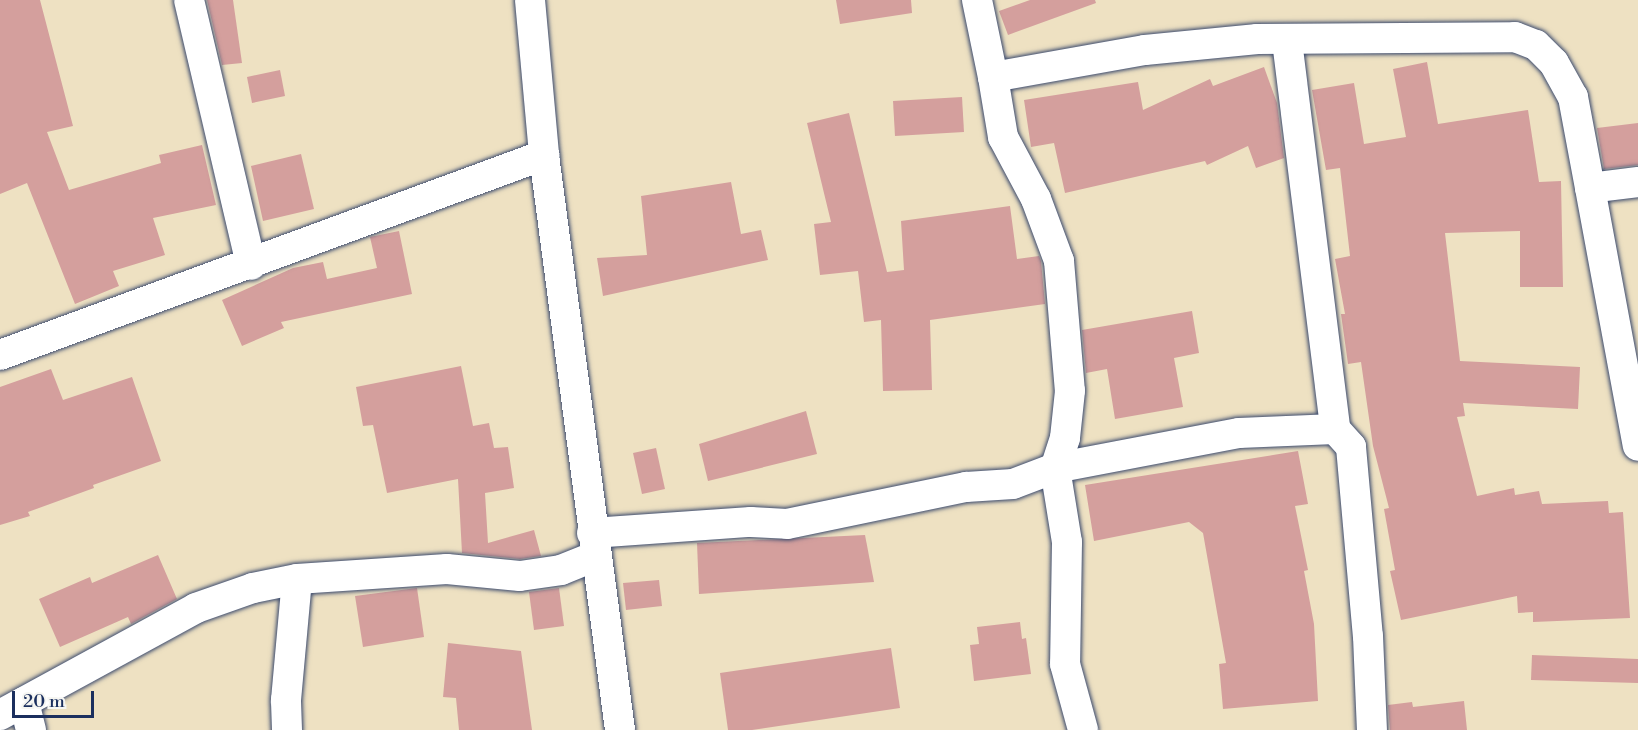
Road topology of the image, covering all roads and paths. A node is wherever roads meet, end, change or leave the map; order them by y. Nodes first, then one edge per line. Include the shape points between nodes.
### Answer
1 (189, 0) edge
2 (530, 0) edge
3 (977, 0) edge
4 (1287, 41) junction
5 (993, 76) junction
6 (544, 155) junction
7 (1638, 182) edge
8 (1590, 188) junction
9 (251, 265) junction
10 (0, 355) edge
11 (1335, 429) junction
12 (1638, 446) edge
13 (1055, 468) junction
14 (594, 544) junction
15 (297, 579) junction
16 (18, 716) edge
17 (287, 730) edge
18 (620, 730) edge
19 (1083, 730) edge
20 (1372, 730) edge

1 - 9 street
2 - 6 street
3 - 5 street
4 - 5 street via 1257,39 1145,50
4 - 8 street via 1435,35 1515,37 1536,45 1554,63 1573,97
4 - 11 street
5 - 13 street via 1003,137 1036,199 1059,261 1070,391 1065,438
6 - 9 street
6 - 14 street
7 - 8 street
8 - 12 street
9 - 10 street
11 - 13 street via 1239,433
11 - 20 street via 1351,447
13 - 14 street via 1013,484 966,487 786,524 751,522
13 - 19 street via 1067,542 1065,664
14 - 15 street via 561,570 520,576 447,569
14 - 18 street
15 - 16 street via 253,588 196,608
15 - 17 street

